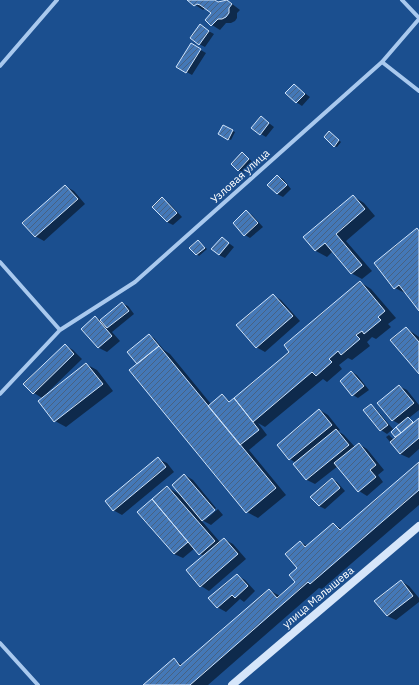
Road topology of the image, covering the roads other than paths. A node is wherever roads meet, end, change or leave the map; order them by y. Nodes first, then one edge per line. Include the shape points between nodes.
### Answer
1 (57, 0) edge
2 (402, 0) edge
3 (419, 19) edge
4 (382, 62) junction
5 (0, 66) edge
6 (419, 91) edge
7 (0, 262) edge
8 (60, 330) junction
9 (0, 394) edge
10 (419, 526) edge
11 (0, 643) edge
12 (38, 685) edge
13 (232, 685) edge

1 - 5 street
2 - 3 street
3 - 4 street, Узловая улица
4 - 6 street
4 - 8 street, Узловая улица via 135,282
7 - 8 street
8 - 9 street, Узловая улица
10 - 13 street, улица Малышева
11 - 12 street

